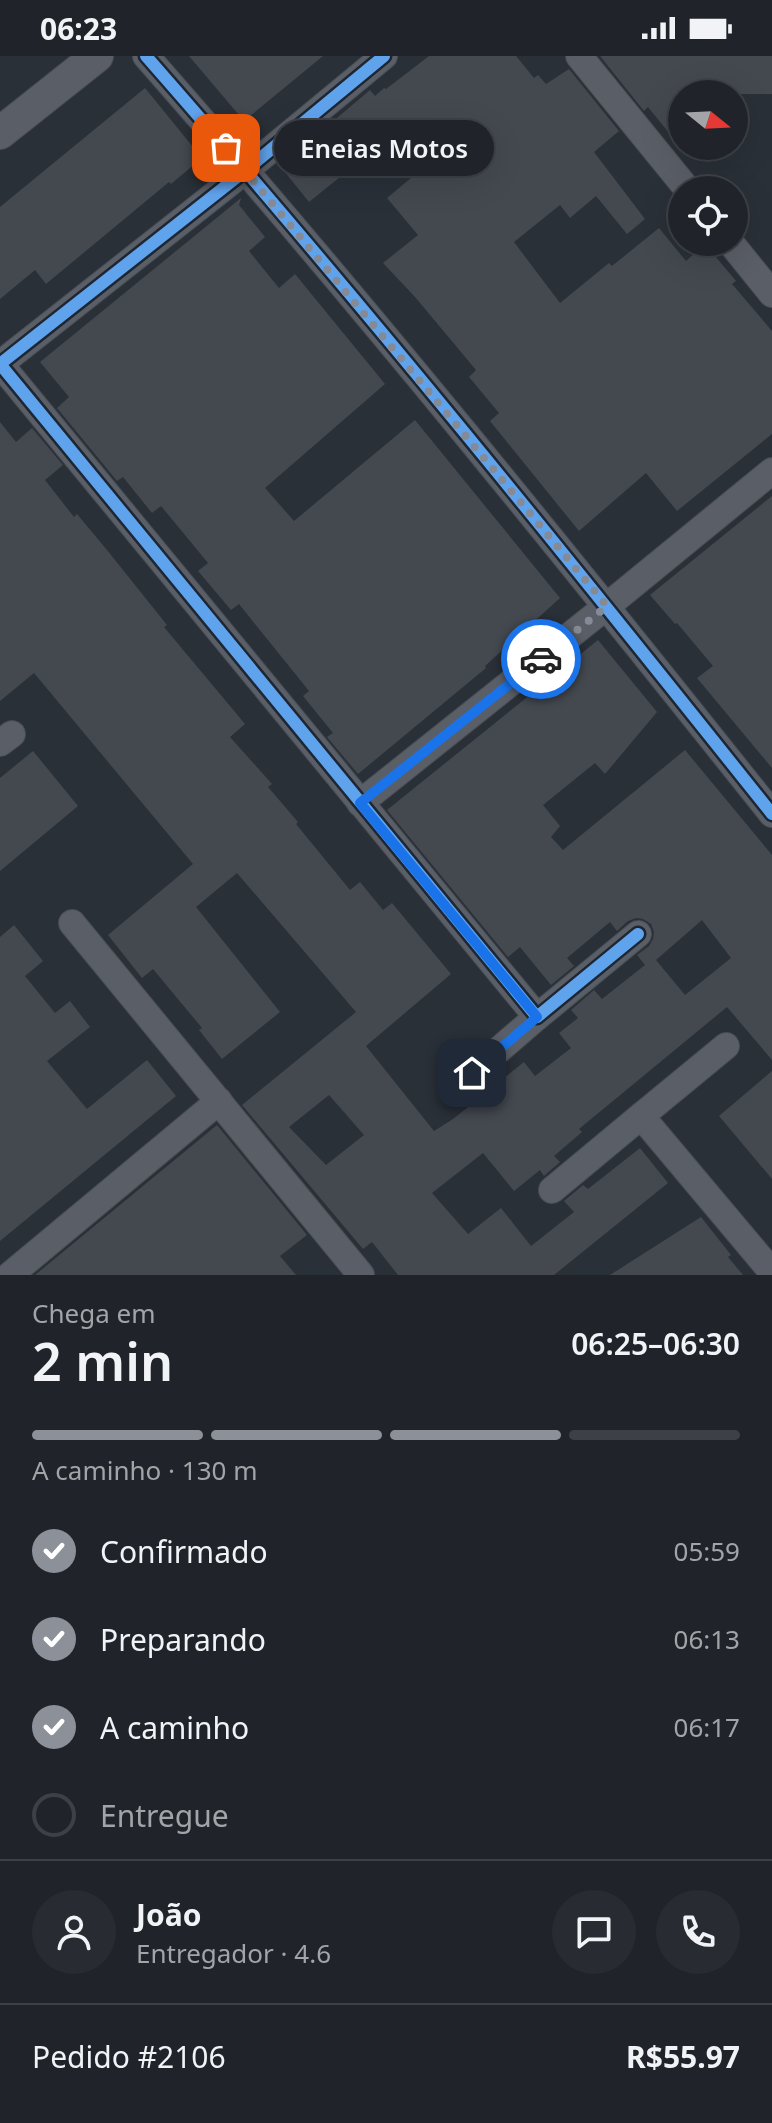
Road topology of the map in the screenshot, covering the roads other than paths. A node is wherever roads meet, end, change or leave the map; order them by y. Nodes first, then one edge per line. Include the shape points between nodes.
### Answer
1 (97, 56) edge
2 (146, 56) edge
3 (384, 56) edge
4 (579, 56) edge
5 (0, 133) edge
6 (246, 170) junction
7 (677, 176) edge
8 (741, 256) edge
9 (772, 294) edge
10 (772, 471) edge
11 (607, 606) junction
12 (360, 803) junction
13 (772, 814) edge
14 (72, 923) dead end
15 (638, 934) dead end
16 (537, 1017) junction
17 (726, 1046) dead end
18 (472, 1073) dead end
19 (219, 1101) junction
20 (641, 1116) junction
21 (552, 1190) dead end
22 (772, 1272) edge
23 (10, 1275) edge
24 (361, 1275) edge

1 - 5 street
2 - 6 street
3 - 6 street
4 - 7 street
6 - 11 street
6 - 12 street via 0,364
8 - 9 street
10 - 11 street
11 - 12 street
11 - 13 street
12 - 16 street
14 - 19 street
15 - 16 street
16 - 18 street
17 - 20 street
19 - 23 street
19 - 24 street
20 - 21 street
20 - 22 street

